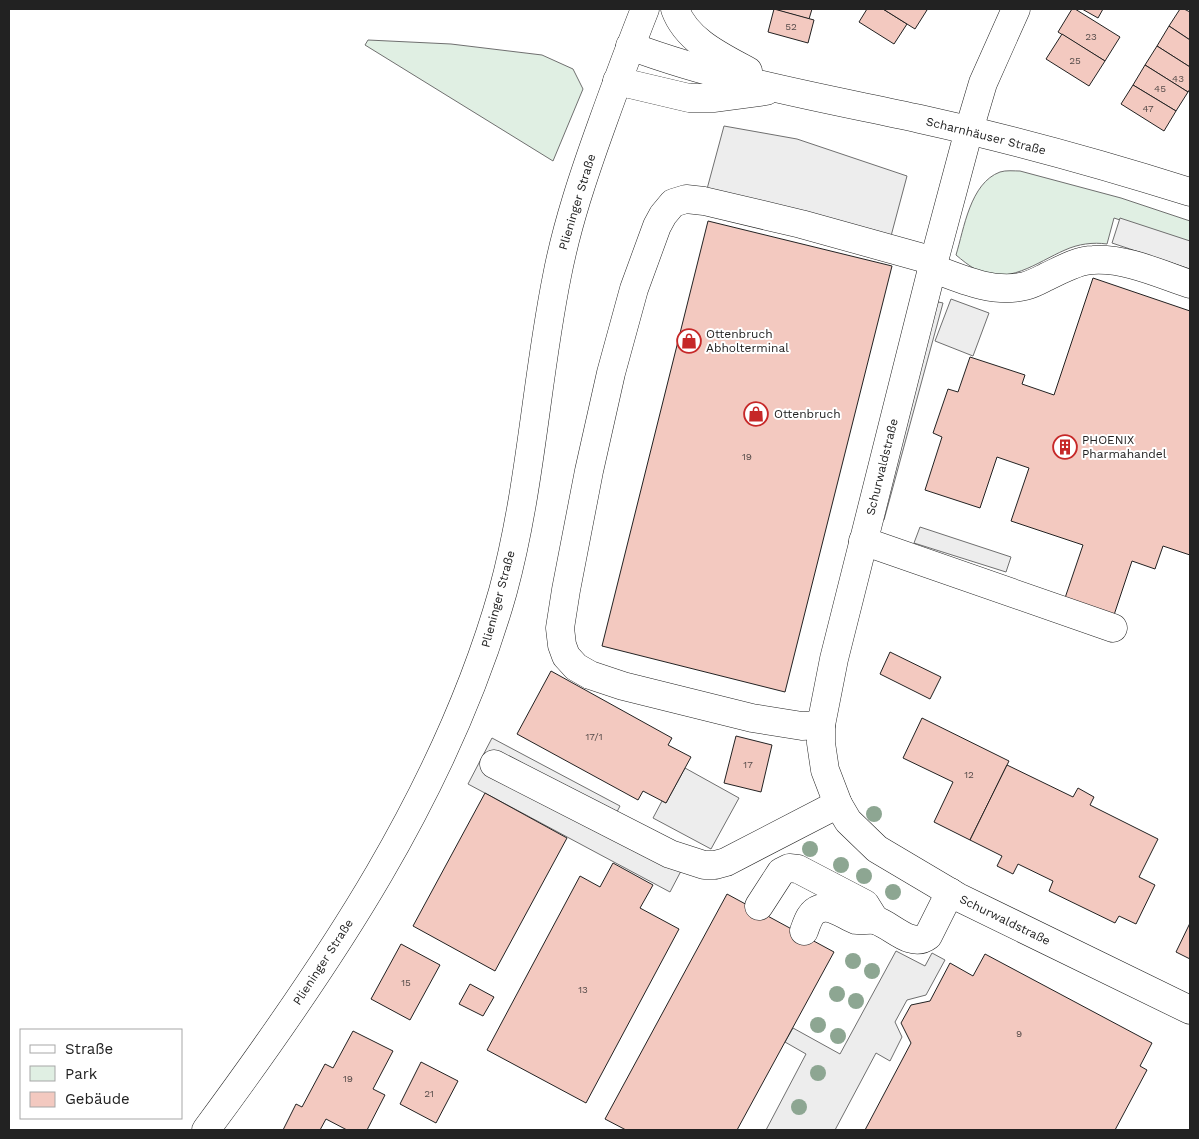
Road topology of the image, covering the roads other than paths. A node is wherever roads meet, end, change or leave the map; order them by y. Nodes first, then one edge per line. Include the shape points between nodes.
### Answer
1 (645, 9) edge
2 (675, 9) edge
3 (1016, 9) edge
4 (630, 46) junction
5 (617, 81) junction
6 (780, 89) junction
7 (969, 130) junction
8 (1190, 192) edge
9 (933, 264) junction
10 (1190, 284) edge
11 (863, 541) junction
12 (1113, 628) dead end
13 (821, 725) junction
14 (494, 764) dead end
15 (838, 804) junction
16 (950, 892) junction
17 (759, 906) dead end
18 (875, 920) junction
19 (809, 933) dead end
20 (1190, 1010) edge
21 (206, 1130) edge

1 - 4 street, Plieninger Straße
2 - 6 street, Scharnhäuser Straße via 680,21 700,42
3 - 7 street, Schurwaldstraße via 983,83
4 - 5 street, Plieninger Straße
4 - 6 street, Scharnhäuser Straße via 681,64
5 - 6 street, Scharnhäuser Straße via 689,98 715,98
5 - 21 street, Plieninger Straße via 563,245 514,539 504,587 473,683 438,765 390,855 303,994
6 - 7 street, Scharnhäuser Straße
7 - 8 street, Scharnhäuser Straße
7 - 9 street, Schurwaldstraße
9 - 10 street via 971,282 1006,289 1026,286 1075,264 1092,260 1132,265
9 - 11 street, Schurwaldstraße
9 - 13 street via 801,224 686,199 673,204 657,226 634,289 612,373 566,590 560,628 566,656 590,675 623,686 752,718 802,726
11 - 12 street
11 - 13 street, Schurwaldstraße
13 - 15 street, Schurwaldstraße via 826,770
14 - 15 street via 670,854 704,865 726,862
15 - 16 street, Schurwaldstraße via 848,821 877,849
16 - 18 street via 928,936 922,940 914,940
16 - 20 street, Schurwaldstraße
17 - 18 street via 780,872 798,869 865,904
18 - 19 street via 857,920 836,911 822,919

